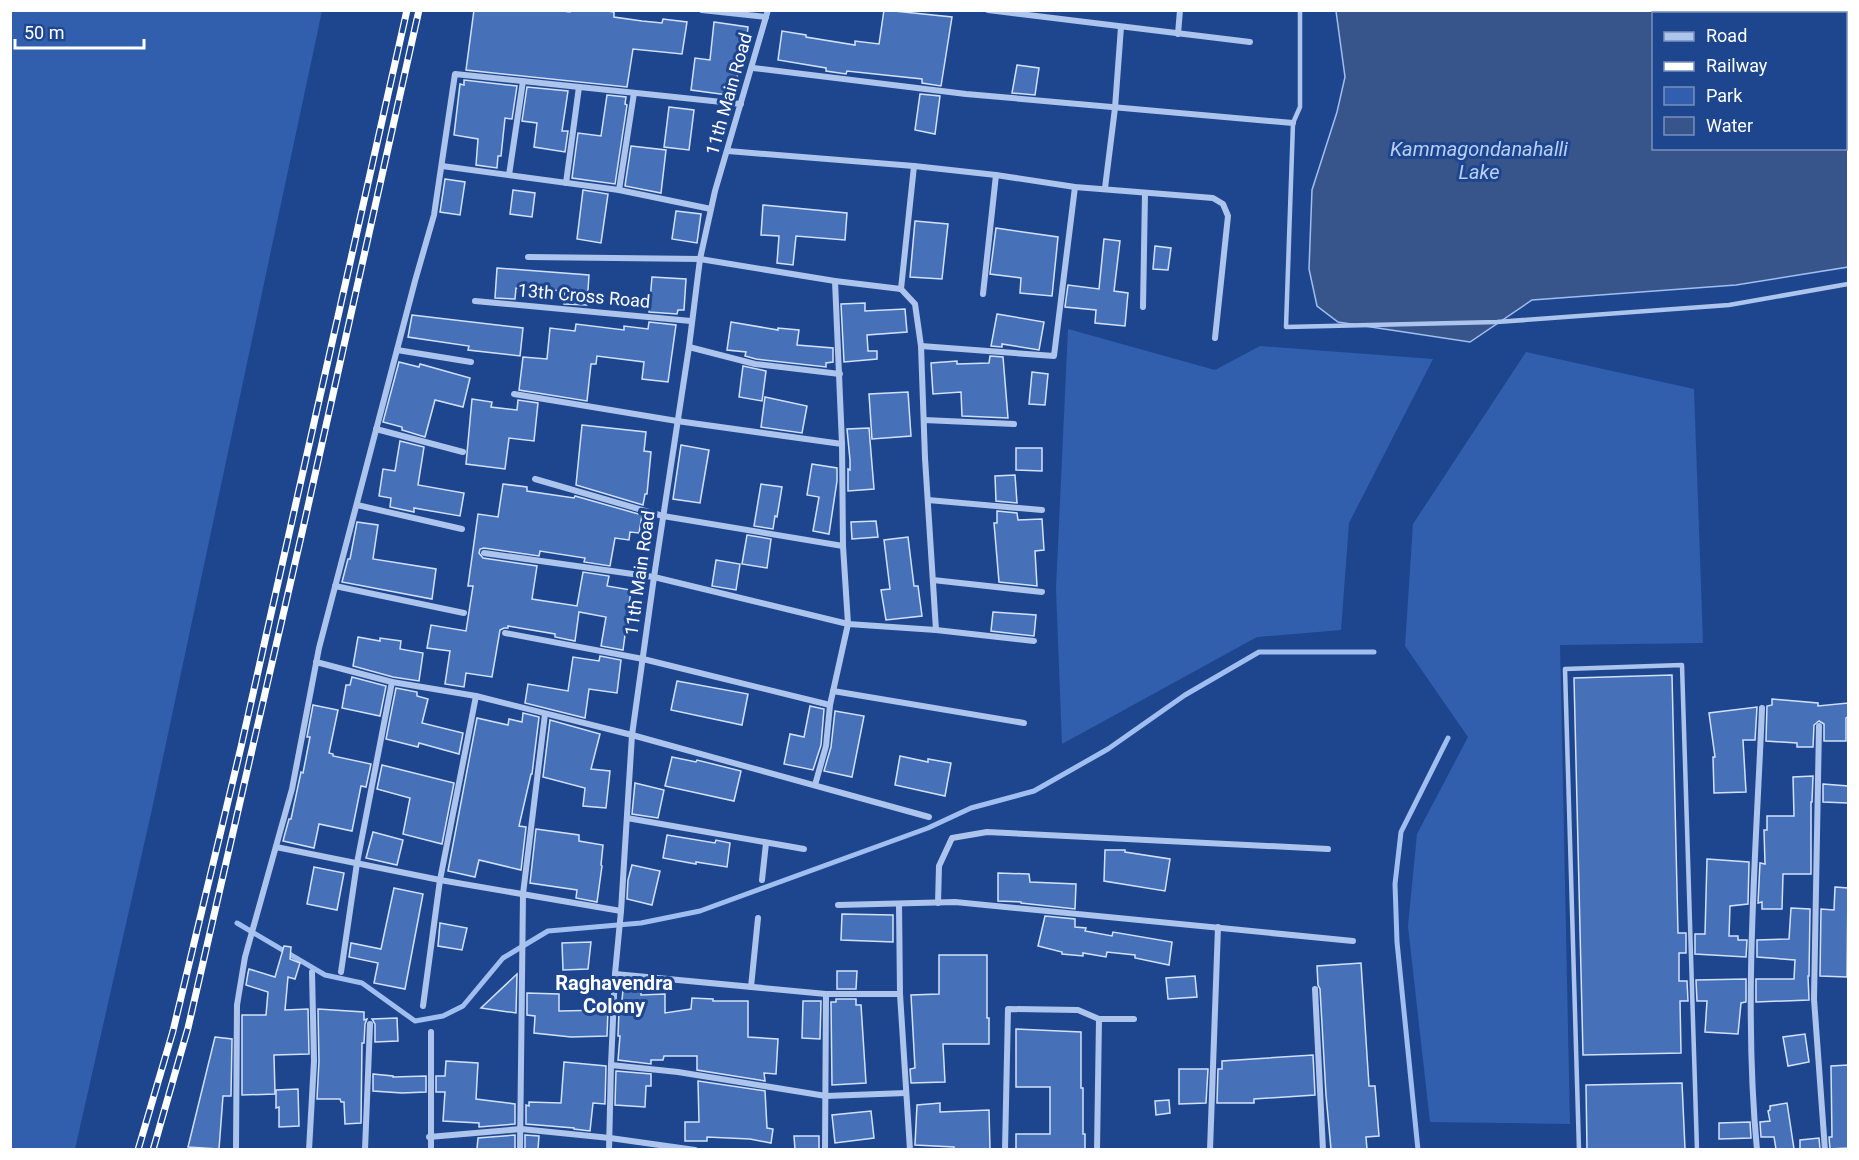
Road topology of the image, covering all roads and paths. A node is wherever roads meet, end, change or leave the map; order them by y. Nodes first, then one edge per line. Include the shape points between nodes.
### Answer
1 (702, 10) edge
2 (988, 10) edge
3 (1180, 10) edge
4 (1300, 10) edge
5 (767, 14) edge
6 (1121, 27) junction
7 (1178, 34) junction
8 (1250, 42) dead end
9 (753, 68) junction
10 (523, 81) junction
11 (579, 87) junction
12 (634, 93) junction
13 (741, 104) junction
14 (1116, 108) junction
15 (1293, 123) junction
16 (728, 151) junction
17 (442, 166) junction
18 (914, 166) junction
19 (509, 175) junction
20 (996, 175) junction
21 (566, 183) junction
22 (1075, 187) junction
23 (1105, 188) junction
24 (618, 190) junction
25 (1145, 193) junction
26 (711, 209) junction
27 (528, 257) dead end
28 (700, 259) junction
29 (835, 281) junction
30 (1848, 284) edge
31 (901, 289) junction
32 (983, 294) dead end
33 (475, 301) dead end
34 (1143, 307) dead end
35 (691, 321) junction
36 (1215, 338) dead end
37 (921, 346) junction
38 (689, 347) junction
39 (397, 350) junction
40 (471, 362) dead end
41 (840, 374) junction
42 (514, 394) dead end
43 (924, 420) junction
44 (676, 421) junction
45 (1014, 424) dead end
46 (376, 429) junction
47 (842, 444) junction
48 (463, 452) dead end
49 (535, 479) dead end
50 (928, 500) junction
51 (357, 505) junction
52 (1042, 510) dead end
53 (663, 516) junction
54 (462, 529) dead end
55 (843, 546) junction
56 (484, 553) dead end
57 (654, 577) junction
58 (933, 580) junction
59 (335, 586) junction
60 (1042, 592) dead end
61 (464, 614) dead end
62 (848, 624) junction
63 (936, 630) junction
64 (505, 633) dead end
65 (1034, 641) dead end
66 (643, 659) junction
67 (316, 662) junction
68 (392, 682) junction
69 (833, 691) junction
70 (476, 696) junction
71 (830, 705) junction
72 (1762, 708) dead end
73 (545, 714) junction
74 (1024, 723) dead end
75 (1819, 726) dead end
76 (632, 735) junction
77 (815, 785) junction
78 (929, 817) dead end
79 (627, 818) junction
80 (766, 843) junction
81 (276, 847) junction
82 (804, 849) dead end
83 (1328, 849) dead end
84 (357, 863) junction
85 (440, 880) junction
86 (762, 880) dead end
87 (523, 894) junction
88 (938, 903) junction
89 (899, 904) junction
90 (838, 905) dead end
91 (621, 911) junction
92 (759, 918) dead end
93 (1218, 927) junction
94 (1353, 941) dead end
95 (312, 972) dead end
96 (341, 972) dead end
97 (615, 974) junction
98 (751, 987) junction
99 (1315, 989) dead end
100 (826, 994) junction
101 (900, 994) junction
102 (423, 1006) dead end
103 (1099, 1019) junction
104 (1134, 1019) dead end
105 (369, 1024) dead end
106 (431, 1032) dead end
107 (610, 1065) junction
108 (906, 1093) junction
109 (826, 1096) junction
110 (521, 1129) junction
111 (429, 1137) junction
112 (610, 1138) junction
113 (236, 1149) edge
114 (309, 1149) edge
115 (365, 1149) edge
116 (431, 1149) edge
117 (520, 1149) edge
118 (609, 1149) edge
119 (695, 1149) edge
120 (825, 1149) edge
121 (910, 1149) edge
122 (1005, 1149) edge
123 (1097, 1149) edge
124 (1210, 1149) edge
125 (1323, 1149) edge
126 (1579, 1149) edge
127 (1696, 1149) edge
128 (1758, 1149) edge
129 (1825, 1149) edge

1 - 5 street
2 - 6 street
3 - 7 street
4 - 15 lane via 1300,107
5 - 9 street, 11th Main Road
6 - 7 street
6 - 14 street
7 - 8 street
9 - 13 street, 11th Main Road
9 - 14 street
10 - 11 street
10 - 17 street via 455,74
10 - 19 street
11 - 12 street
11 - 21 street
12 - 13 street
12 - 24 street
13 - 16 street, 11th Main Road
14 - 15 street
14 - 23 street
15 - 30 lane via 1286,327 1497,322 1729,305
16 - 18 street
16 - 26 street, 11th Main Road
17 - 19 street
17 - 39 street via 434,215
18 - 20 street
18 - 31 street
19 - 21 street
20 - 22 street
20 - 32 street
21 - 24 street
22 - 23 street
22 - 37 street via 1054,356
23 - 25 street
24 - 26 street
25 - 34 street
25 - 36 street via 1213,198 1223,204 1228,216
26 - 28 street, 11th Main Road
27 - 28 street
28 - 29 street
28 - 35 street, 11th Main Road
29 - 31 street
29 - 41 street
31 - 37 street via 915,304
33 - 35 street, 13th Cross Road
35 - 38 street, 11th Main Road
37 - 43 street
38 - 41 street via 755,364
38 - 44 street, 11th Main Road
39 - 40 street
39 - 46 street
41 - 47 street
42 - 44 street
43 - 45 street
43 - 50 street
44 - 47 street
44 - 53 street, 11th Main Road
46 - 48 street
46 - 51 street
47 - 55 street
49 - 53 street
50 - 52 street
50 - 58 street
51 - 54 street
51 - 59 street
53 - 55 street
53 - 57 street, 11th Main Road
55 - 62 street
56 - 57 street
57 - 62 street
57 - 66 street, 11th Main Road
58 - 60 street
58 - 63 street
59 - 61 street
59 - 67 street
62 - 63 street
62 - 69 street
63 - 65 street
64 - 66 street
66 - 71 street
66 - 76 street, 11th Main Road
67 - 68 street
67 - 81 street via 292,789
68 - 70 street
68 - 84 street
69 - 71 street
69 - 74 street
70 - 73 street
70 - 85 street
71 - 77 street via 826,746
72 - 128 street via 1751,973 1752,1092
73 - 76 street
73 - 87 street
75 - 129 street via 1814,999
76 - 77 street
76 - 79 street, 11th Main Road
77 - 78 street
79 - 80 street
79 - 91 street, 11th Main Road
80 - 82 street
80 - 86 street
81 - 84 street
81 - 113 street via 245,957 237,1005
83 - 88 street via 987,832 952,838 939,866
84 - 85 street
84 - 96 street
85 - 87 street
85 - 102 street
87 - 91 street
87 - 110 street
88 - 89 street
88 - 93 street
89 - 90 street
89 - 101 street
91 - 97 street, 11th Main Road
92 - 98 street
93 - 94 street
93 - 124 street
95 - 114 street via 314,1061
97 - 98 street
97 - 107 street, 11th Main Road
98 - 100 street
99 - 125 street
100 - 101 street
100 - 109 street
101 - 108 street
103 - 104 street
103 - 122 street via 1078,1010 1008,1009
103 - 123 street
105 - 115 street
106 - 111 street
107 - 109 street
107 - 112 street, 11th Main Road
108 - 109 street
108 - 121 street
109 - 120 street
110 - 111 street
110 - 112 street
110 - 117 street
111 - 116 street
112 - 118 street, 11th Main Road
112 - 119 street
126 - 127 lane via 1565,669 1682,666

